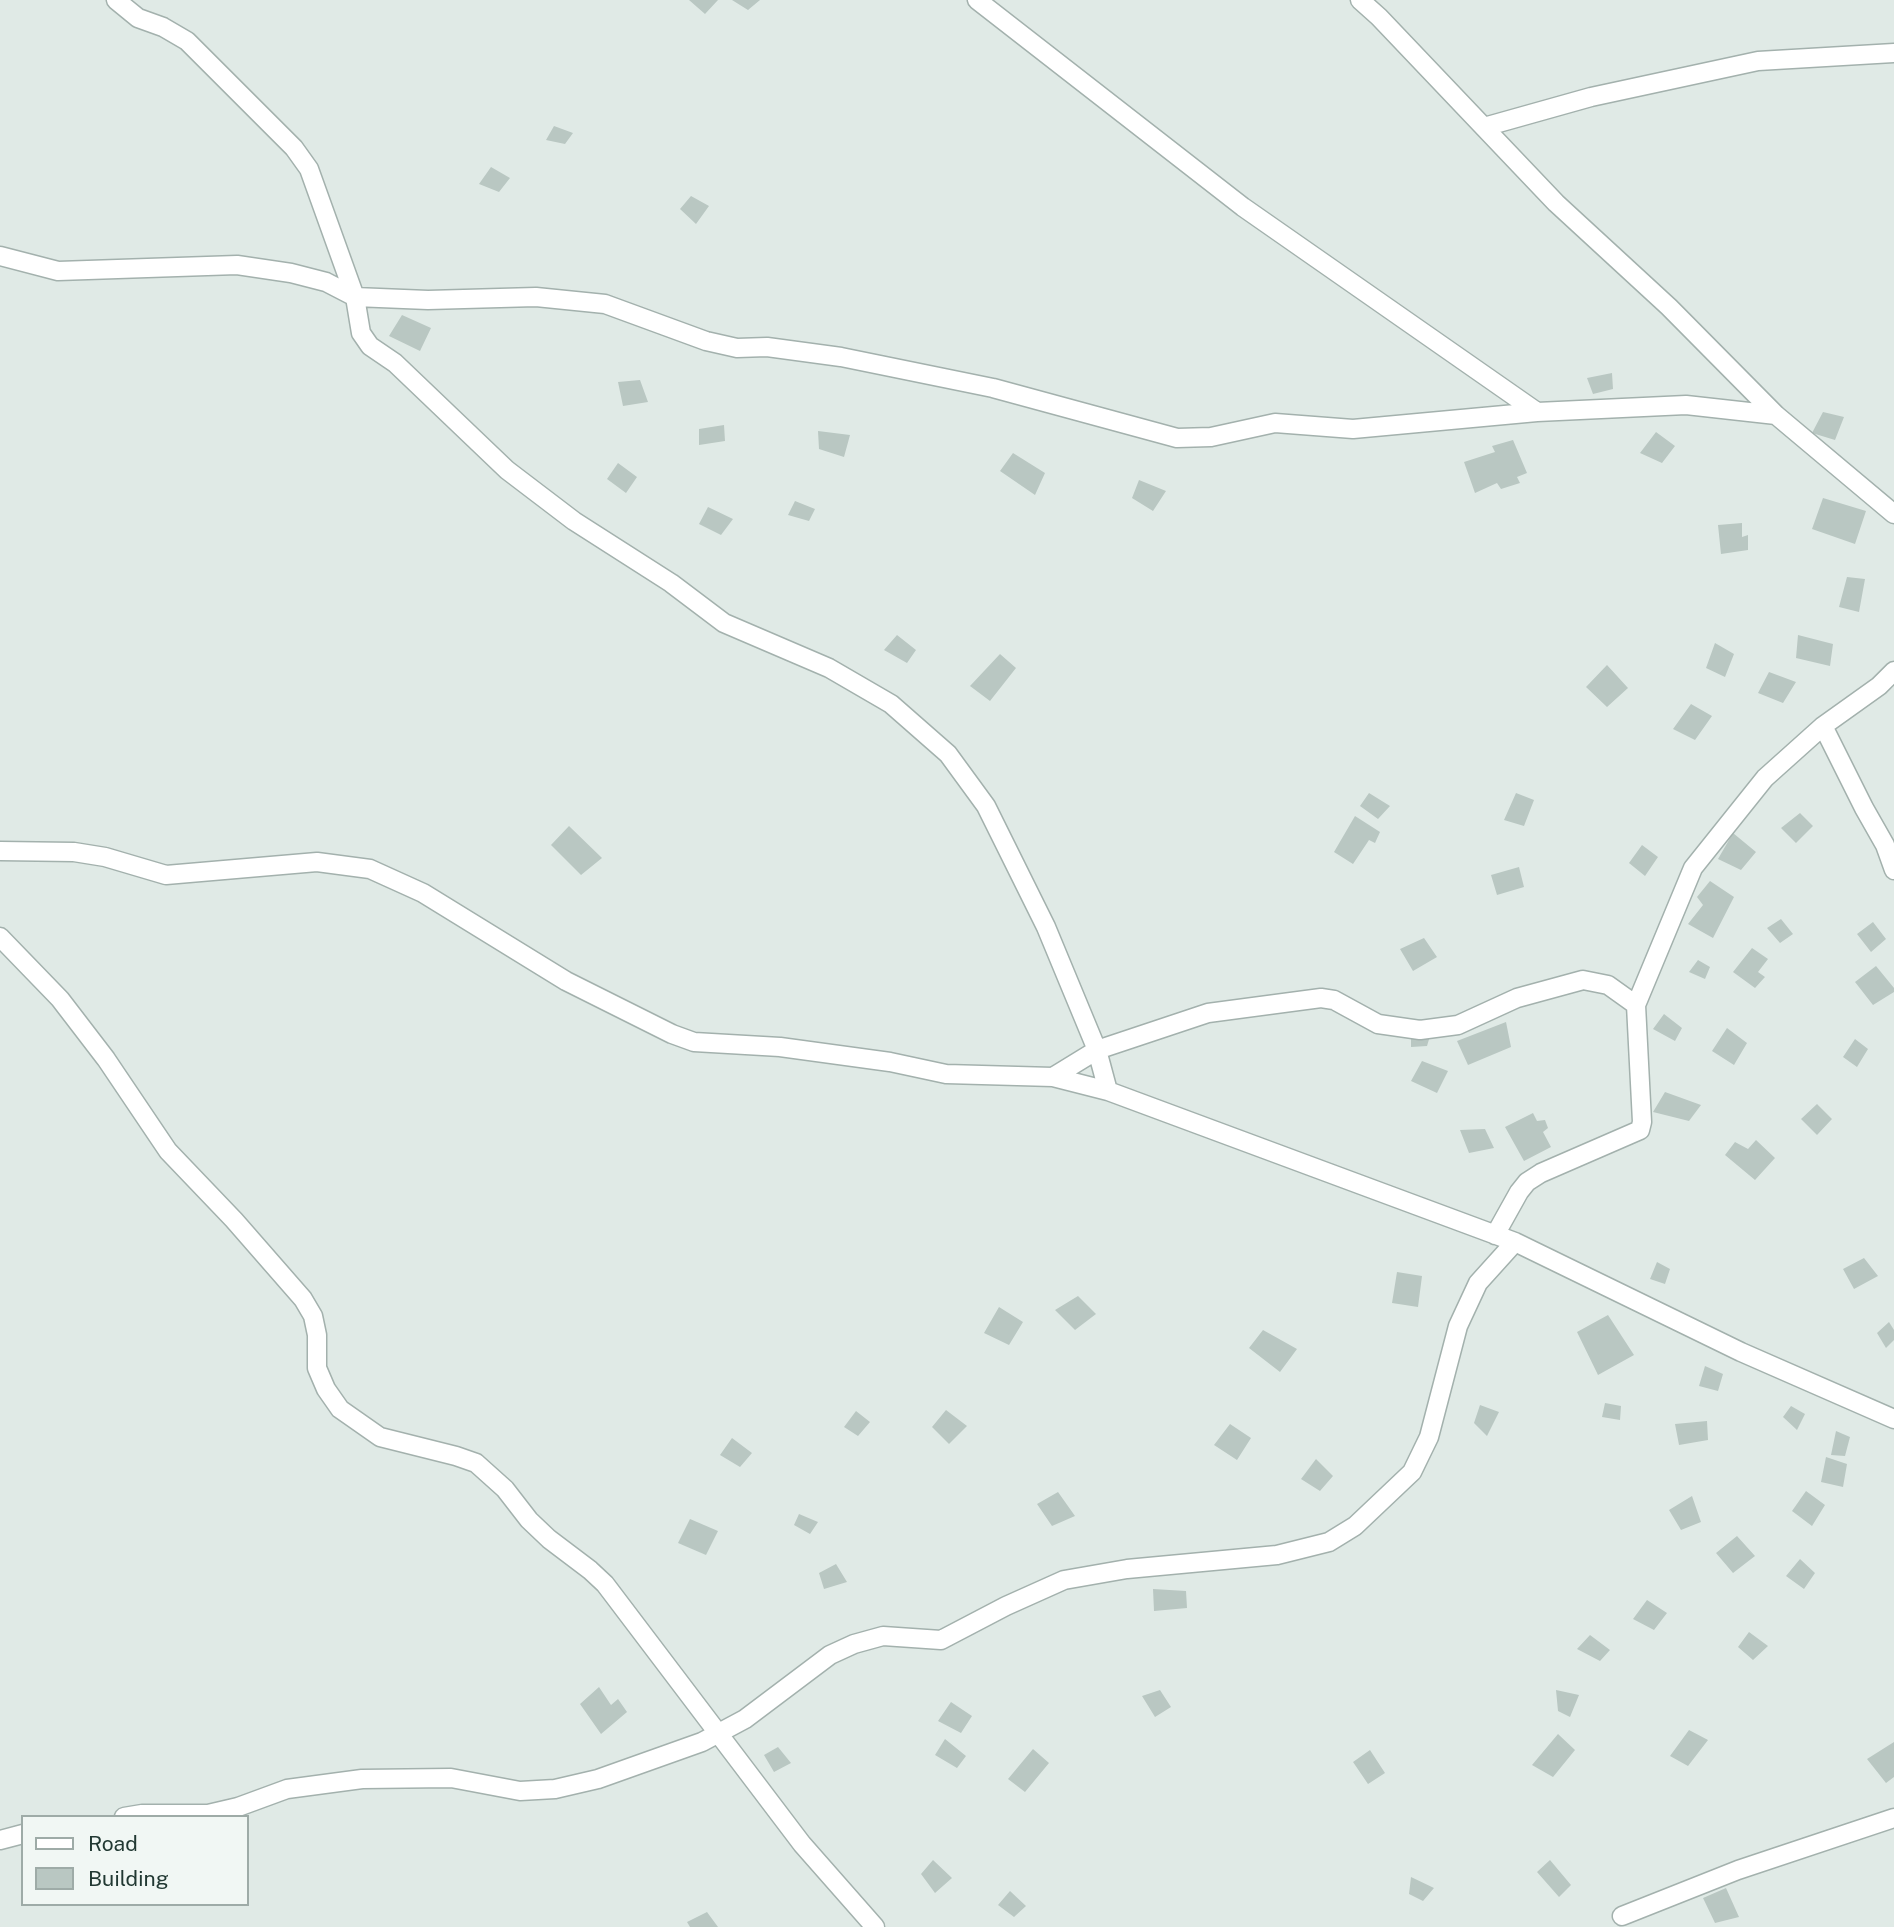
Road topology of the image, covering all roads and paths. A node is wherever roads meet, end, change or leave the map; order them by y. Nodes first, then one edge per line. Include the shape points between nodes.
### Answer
1 (116, 0) edge
2 (977, 0) edge
3 (1360, 0) edge
4 (1894, 53) edge
5 (1484, 127) junction
6 (0, 256) edge
7 (355, 298) junction
8 (1538, 412) junction
9 (1776, 415) junction
10 (1894, 514) edge
11 (1894, 671) edge
12 (1823, 726) junction
13 (0, 851) edge
14 (1894, 870) edge
15 (0, 937) edge
16 (1636, 1005) junction
17 (1097, 1050) junction
18 (1053, 1077) junction
19 (1108, 1091) junction
20 (1495, 1236) junction
21 (1515, 1242) junction
22 (1894, 1419) edge
23 (717, 1734) junction
24 (136, 1815) edge
25 (1894, 1818) edge
26 (21, 1835) edge
27 (0, 1840) edge
28 (1622, 1916) dead end
29 (875, 1927) edge

1 - 7 street via 138,18 187,41 294,148 309,169
2 - 8 street via 1243,207
3 - 5 street
4 - 5 street via 1758,61 1591,97
5 - 9 street via 1556,203 1669,307
6 - 7 street via 58,271 237,265 291,272 326,282
7 - 8 street via 536,297 605,304 706,341 854,359 993,388 1177,438 1212,437 1275,423 1353,429
7 - 17 street via 361,333 370,345 518,478 573,521 724,623 829,668 891,704 948,754 986,806 1046,927
8 - 9 street via 1686,405
9 - 10 street
11 - 12 street
12 - 14 street
12 - 16 street via 1765,778 1693,868
13 - 18 street via 74,852 166,875 317,862 370,869 423,893 566,981 694,1042 780,1047 946,1074
15 - 23 street via 60,999 168,1151 303,1299 317,1335 317,1368 340,1409 380,1437 456,1456 490,1474 549,1539 605,1584
16 - 17 street via 1608,985 1583,980 1517,998 1458,1025 1420,1030 1378,1024 1334,1000 1321,998 1208,1013
16 - 20 street via 1640,1130 1527,1182
17 - 18 street
17 - 19 street
18 - 19 street
19 - 20 street
20 - 21 street
21 - 22 street via 1741,1352
21 - 23 street via 1478,1283 1458,1326 1429,1437 1412,1472 1355,1526 1329,1542 1277,1555 1127,1569 1064,1580 941,1640 883,1636 854,1644 830,1655 745,1719
23 - 24 street via 598,1779 555,1789 520,1791 451,1778 362,1779 287,1789 208,1814
23 - 29 street via 802,1844
25 - 28 street via 1738,1870
26 - 27 street

